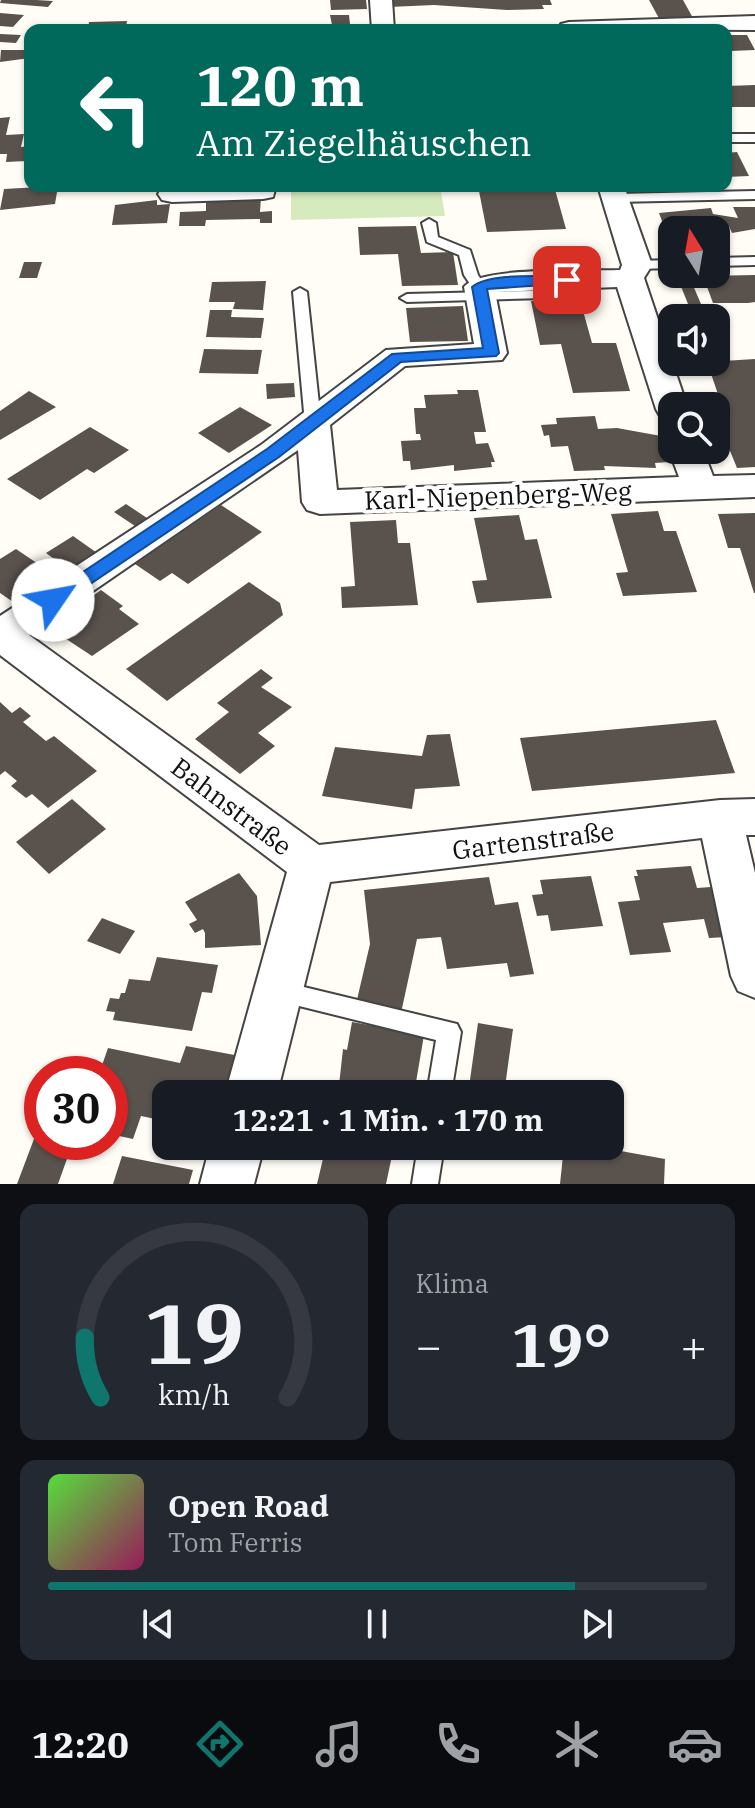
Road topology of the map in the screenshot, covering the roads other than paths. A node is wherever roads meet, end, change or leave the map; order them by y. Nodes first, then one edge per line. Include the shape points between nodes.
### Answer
1 (381, 0) edge
2 (579, 0) edge
3 (700, 0) edge
4 (755, 23) edge
5 (383, 24) edge
6 (571, 24) edge
7 (714, 24) edge
8 (732, 24) edge
9 (732, 138) edge
10 (755, 138) edge
11 (233, 192) edge
12 (613, 192) edge
13 (172, 194) dead end
14 (755, 195) edge
15 (429, 223) dead end
16 (755, 261) edge
17 (730, 262) edge
18 (658, 267) edge
19 (633, 272) junction
20 (300, 292) dead end
21 (480, 292) junction
22 (576, 294) dead end
23 (407, 298) dead end
24 (667, 392) edge
25 (313, 423) junction
26 (691, 464) edge
27 (755, 486) edge
28 (700, 488) junction
29 (0, 635) edge
30 (737, 817) edge
31 (312, 865) junction
32 (755, 976) edge
33 (278, 992) junction
34 (255, 1080) edge
35 (441, 1080) edge
36 (233, 1160) edge
37 (429, 1160) edge
38 (227, 1184) edge
39 (425, 1184) edge

1 - 5 street
2 - 6 street
3 - 7 street
4 - 8 street
9 - 10 lane
11 - 13 street
12 - 14 lane
12 - 19 street
15 - 21 lane via 432,239 465,253
16 - 17 lane
18 - 19 lane
19 - 21 street via 492,283
19 - 24 street
20 - 25 lane
21 - 22 lane
21 - 23 lane
21 - 25 street via 491,353 397,357
25 - 28 street, Karl-Niepenberg-Weg via 320,502
25 - 29 street
26 - 28 street
27 - 28 street, Karl-Niepenberg-Weg
29 - 31 street, Bahnstraße
30 - 31 street, Gartenstraße
30 - 32 street
31 - 33 street, Bahnstraße
33 - 34 street, Bahnstraße
33 - 35 lane via 449,1032
36 - 38 street
37 - 39 lane

